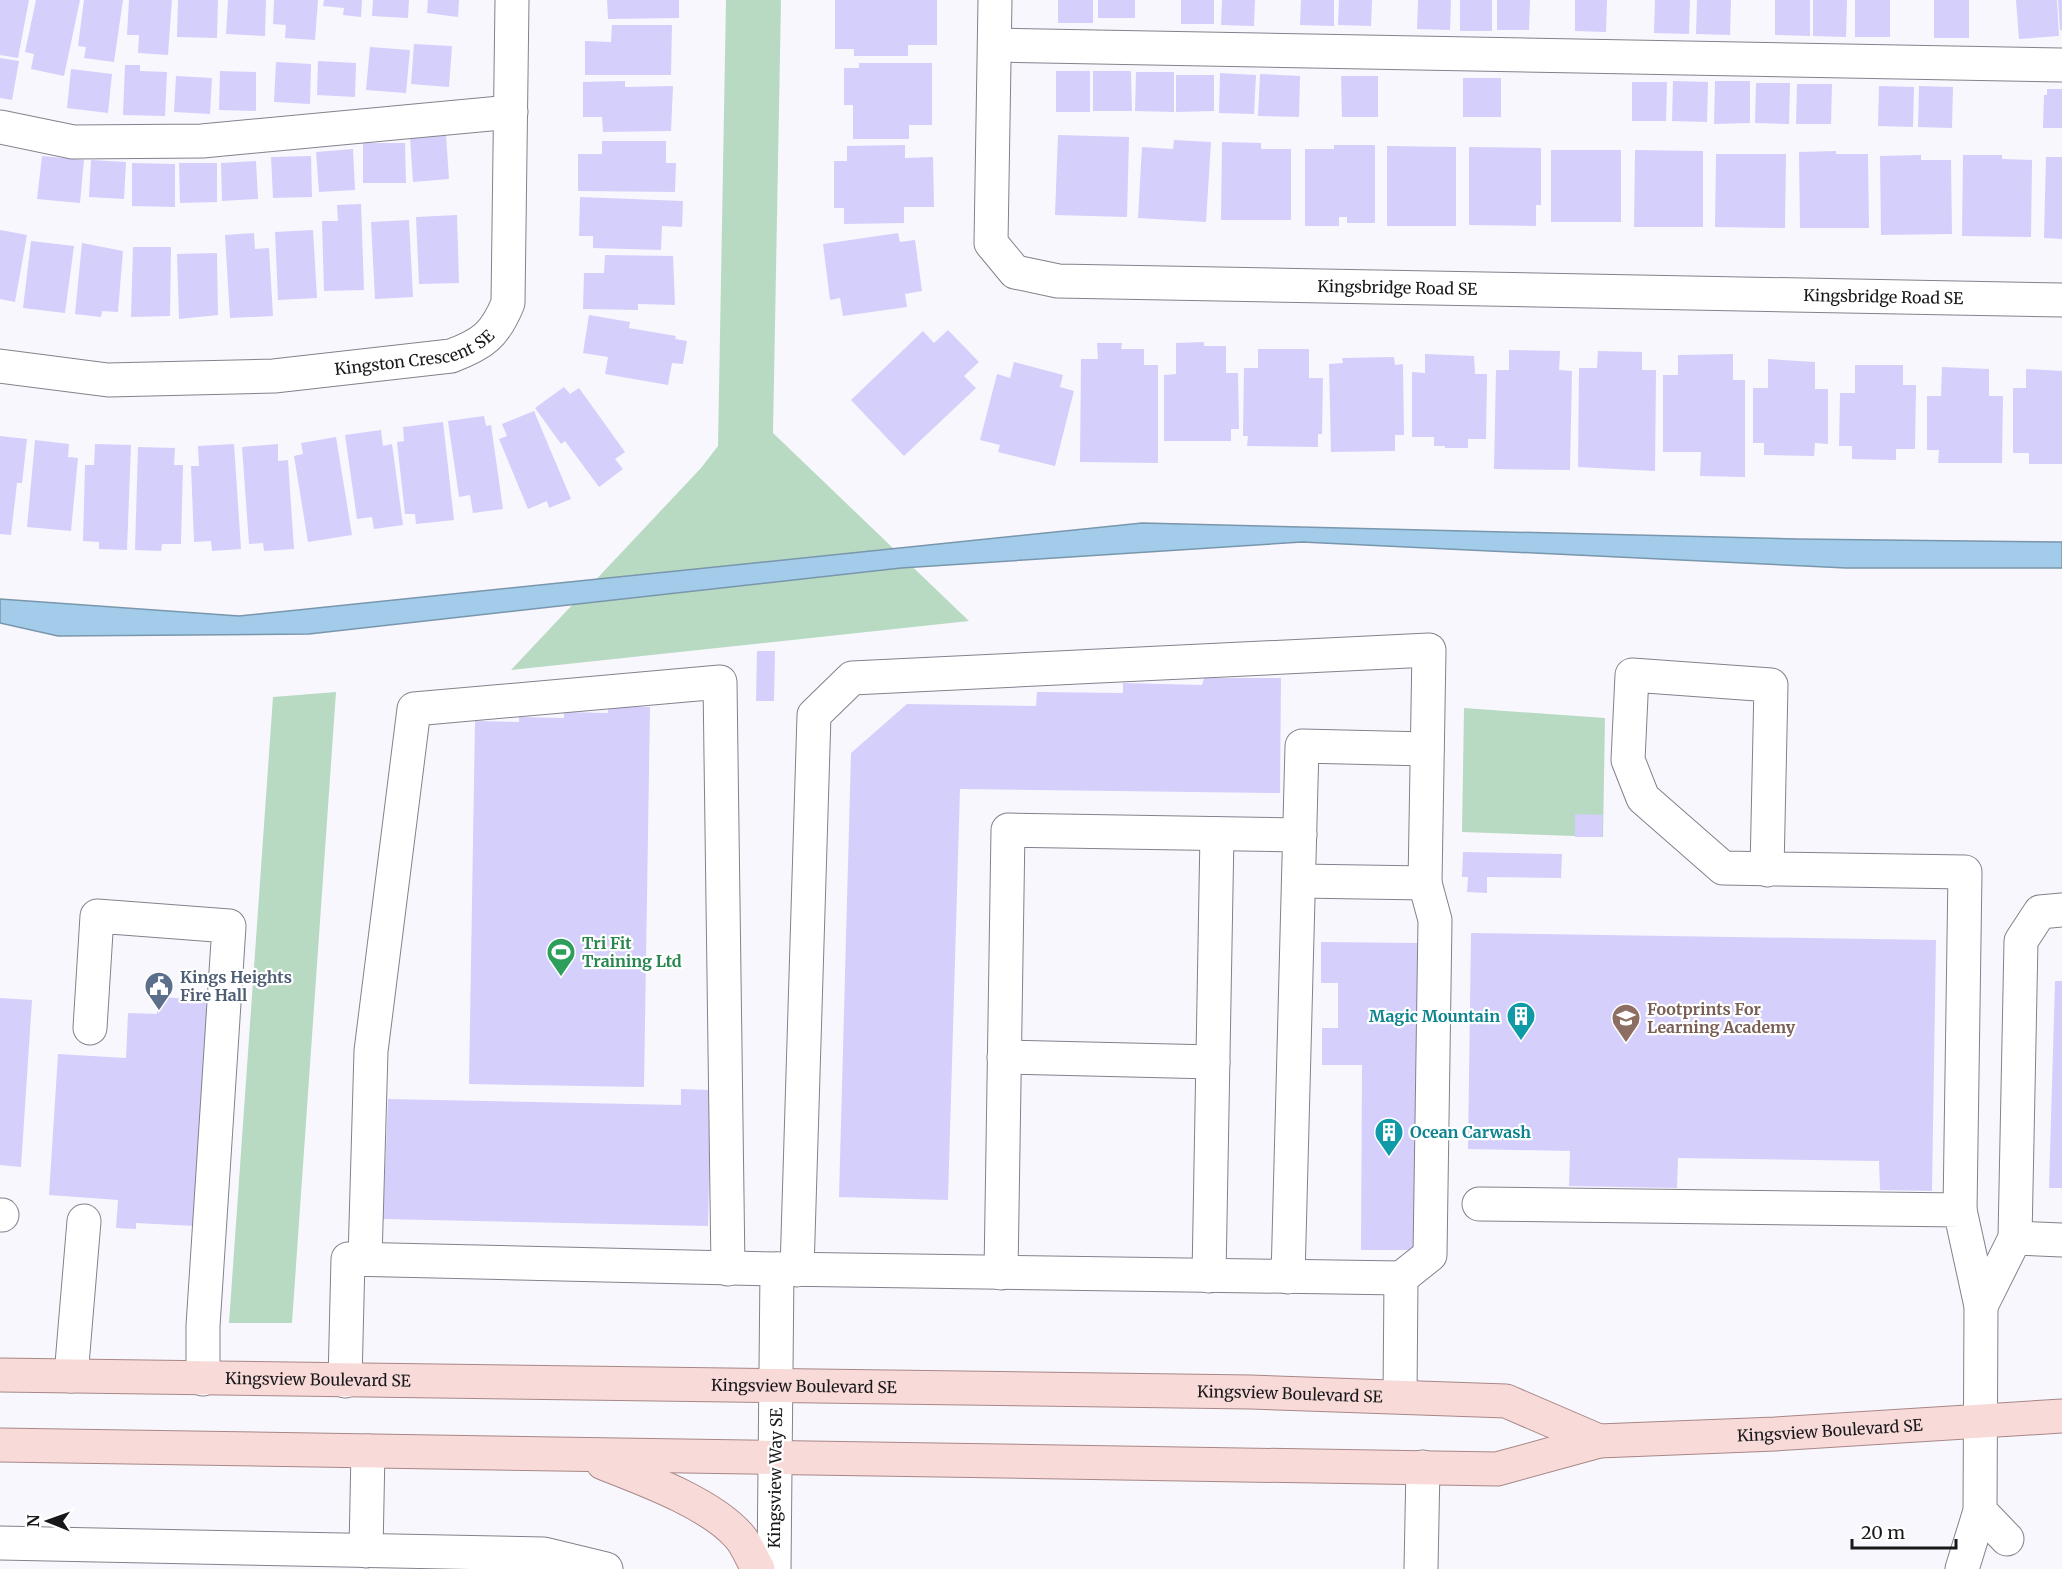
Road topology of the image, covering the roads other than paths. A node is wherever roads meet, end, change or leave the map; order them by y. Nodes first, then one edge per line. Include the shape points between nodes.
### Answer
1 (512, 0) edge
2 (995, 0) edge
3 (995, 45) junction
4 (2062, 65) edge
5 (511, 112) junction
6 (0, 127) edge
7 (2062, 300) edge
8 (0, 366) edge
9 (1427, 750) junction
10 (1217, 834) junction
11 (1300, 835) junction
12 (1767, 870) junction
13 (1299, 881) junction
14 (1425, 883) junction
15 (2062, 910) edge
16 (90, 1028) dead end
17 (1004, 1057) junction
18 (1213, 1062) junction
19 (1479, 1204) dead end
20 (1959, 1210) junction
21 (84, 1221) dead end
22 (2014, 1238) junction
23 (2062, 1239) edge
24 (365, 1259) junction
25 (728, 1269) junction
26 (787, 1270) junction
27 (1001, 1273) junction
28 (1209, 1275) junction
29 (1288, 1276) junction
30 (1401, 1278) junction
31 (1981, 1306) junction
32 (0, 1375) edge
33 (71, 1376) junction
34 (203, 1379) junction
35 (345, 1381) junction
36 (776, 1387) junction
37 (1400, 1396) junction
38 (2062, 1416) edge
39 (1981, 1422) junction
40 (1599, 1441) junction
41 (0, 1445) edge
42 (368, 1451) junction
43 (588, 1456) junction
44 (775, 1456) junction
45 (1423, 1467) junction
46 (1980, 1511) junction
47 (2007, 1539) dead end
48 (0, 1543) edge
49 (366, 1551) junction
50 (606, 1569) edge
51 (758, 1569) edge
52 (774, 1569) edge
53 (1421, 1569) edge
54 (1962, 1569) edge

1 - 5 street, Kingston Crescent SE
2 - 3 street, Kingsbridge Road SE
3 - 4 street
3 - 7 street, Kingsbridge Road SE via 992,243 1015,272 1058,281
5 - 6 street via 202,141 73,142
5 - 8 street, Kingston Crescent SE via 508,303 490,336 474,347 451,356 274,376 108,380
9 - 11 street via 1302,746
9 - 14 street
9 - 26 street, Kingsview Way SE via 1429,650 852,678 814,715
10 - 11 street
10 - 17 street via 1008,830
10 - 18 street
11 - 13 street
12 - 12 street via 1723,868 1643,798 1628,759 1632,675 1771,685
12 - 20 street via 1965,872
13 - 14 street
13 - 29 street
14 - 30 street via 1435,920 1430,1255
15 - 22 street via 2040,912 2021,941
16 - 34 street via 97,916 229,926 203,1326
17 - 18 street
17 - 27 street
18 - 28 street
19 - 20 street
20 - 31 street
21 - 33 street
22 - 23 street
22 - 31 street
24 - 25 street
24 - 25 street via 371,1051 414,709 720,682
24 - 35 street via 348,1259
25 - 26 street
26 - 27 street
26 - 36 street, Kingsview Way SE
27 - 28 street
28 - 29 street
29 - 30 street
30 - 37 street
31 - 39 street
32 - 33 main road, Kingsview Boulevard SE
33 - 34 main road, Kingsview Boulevard SE
34 - 35 main road, Kingsview Boulevard SE
35 - 36 main road, Kingsview Boulevard SE
36 - 37 main road, Kingsview Boulevard SE
36 - 44 street, Kingsview Way SE
37 - 40 main road, Kingsview Boulevard SE via 1506,1401
38 - 39 main road, Kingsview Boulevard SE
39 - 40 main road, Kingsview Boulevard SE
39 - 46 street
40 - 45 main road, Kingsview Boulevard SE via 1497,1469
41 - 42 main road, Kingsview Boulevard SE
42 - 43 main road, Kingsview Boulevard SE
42 - 49 street
43 - 44 main road, Kingsview Boulevard SE
43 - 51 main road via 664,1488 708,1512 739,1536
44 - 45 main road, Kingsview Boulevard SE
44 - 52 street, Kingsview Way SE
45 - 53 street
46 - 47 street
46 - 54 street
48 - 49 street
49 - 50 street via 544,1554

